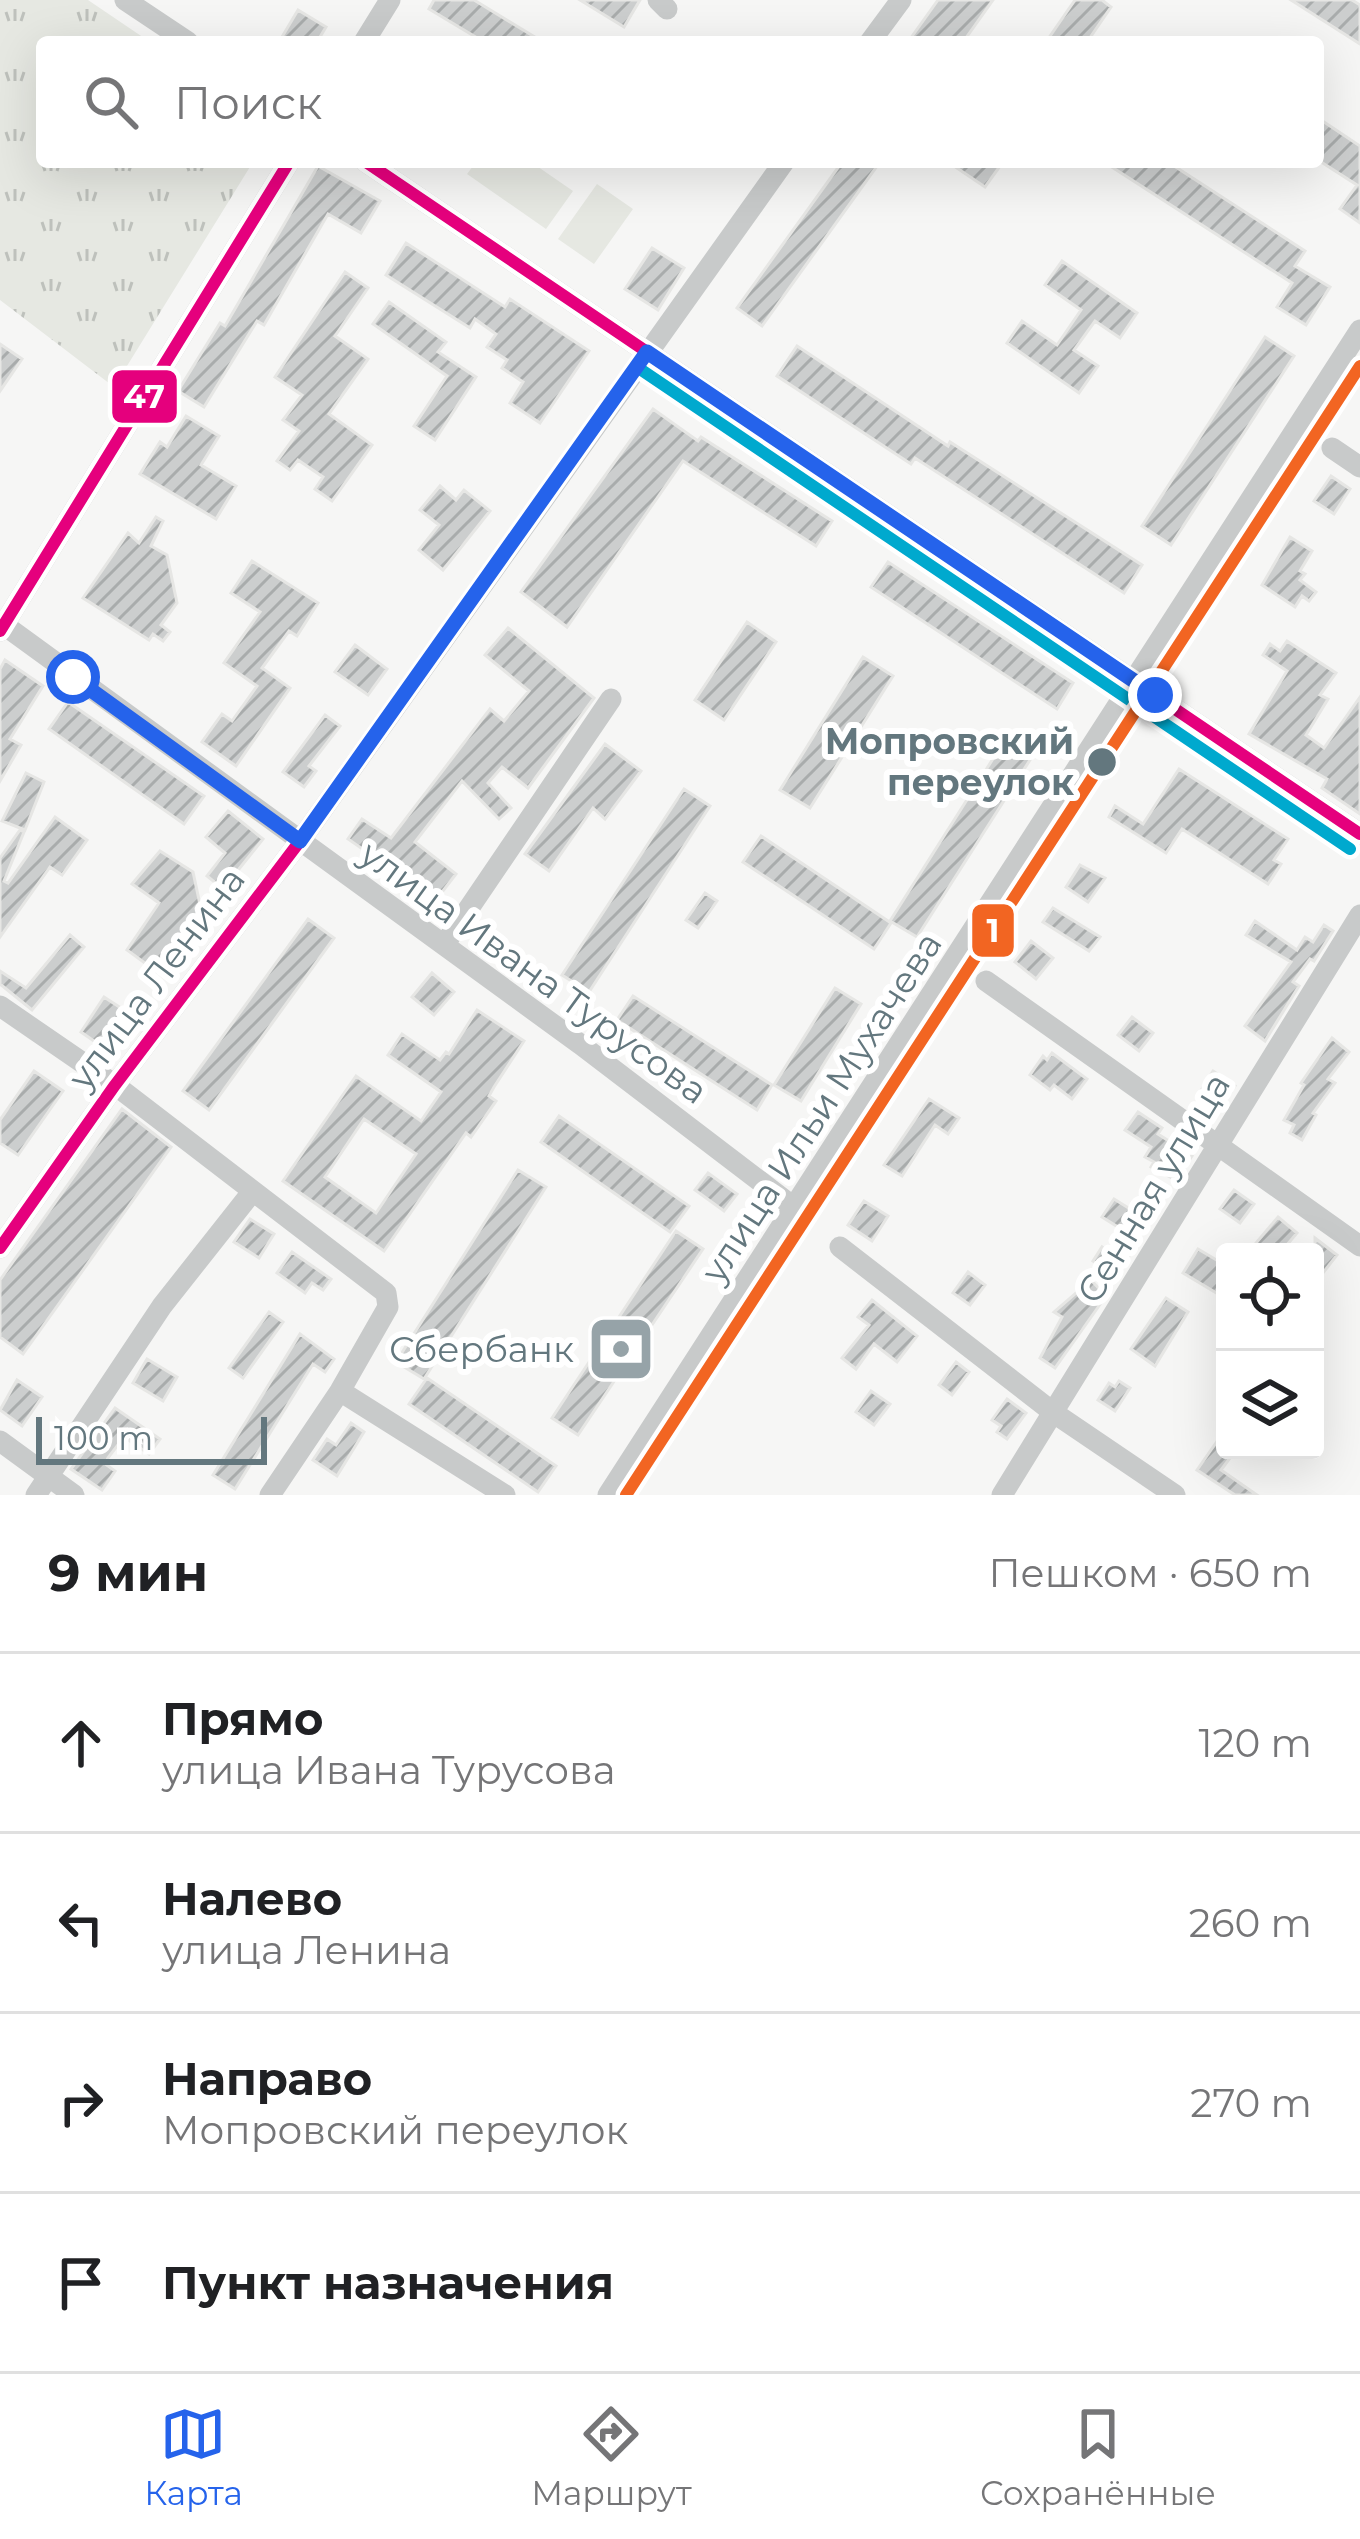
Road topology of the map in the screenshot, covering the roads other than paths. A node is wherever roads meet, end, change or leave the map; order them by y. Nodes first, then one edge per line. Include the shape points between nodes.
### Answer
1 (125, 0) edge
2 (390, 0) edge
3 (901, 0) edge
4 (179, 36) edge
5 (368, 36) edge
6 (874, 36) edge
7 (286, 168) edge
8 (375, 168) edge
9 (780, 168) edge
10 (1360, 330) edge
11 (647, 352) junction
12 (1332, 448) dead end
13 (1360, 467) edge
14 (1, 626) edge
15 (1135, 682) junction
16 (611, 700) dead end
17 (1360, 834) edge
18 (300, 841) junction
19 (1360, 915) edge
20 (444, 945) junction
21 (986, 981) dead end
22 (0, 1006) edge
23 (115, 1085) junction
24 (1219, 1143) junction
25 (252, 1192) junction
26 (795, 1208) junction
27 (1360, 1246) edge
28 (840, 1247) dead end
29 (0, 1248) edge
30 (340, 1391) junction
31 (1054, 1413) junction
32 (0, 1441) edge
33 (42, 1486) edge
34 (74, 1495) edge
35 (271, 1495) edge
36 (505, 1495) edge
37 (608, 1495) edge
38 (1002, 1495) edge
39 (1174, 1495) edge

1 - 4 street
2 - 5 street
3 - 6 street
7 - 14 street
8 - 11 street
9 - 11 street, улица Ленина
10 - 15 street, улица Ильи Мухачева
11 - 15 street
11 - 18 street, улица Ленина
12 - 13 street
14 - 18 street, улица Ивана Турусова
15 - 17 street
15 - 26 street, улица Ильи Мухачева
16 - 20 street
18 - 20 street, улица Ивана Турусова
18 - 23 street, улица Ленина
19 - 24 street, Сенная улица
20 - 26 street, улица Ивана Турусова
21 - 24 street
22 - 23 street
23 - 25 street
23 - 29 street, улица Ленина
24 - 27 street
24 - 31 street, Сенная улица
25 - 30 street via 390,1300
25 - 33 street via 162,1306
26 - 37 street, улица Ильи Мухачева
28 - 31 street
30 - 35 street
30 - 36 street
31 - 38 street, Сенная улица
31 - 39 street
32 - 33 street
33 - 34 street

